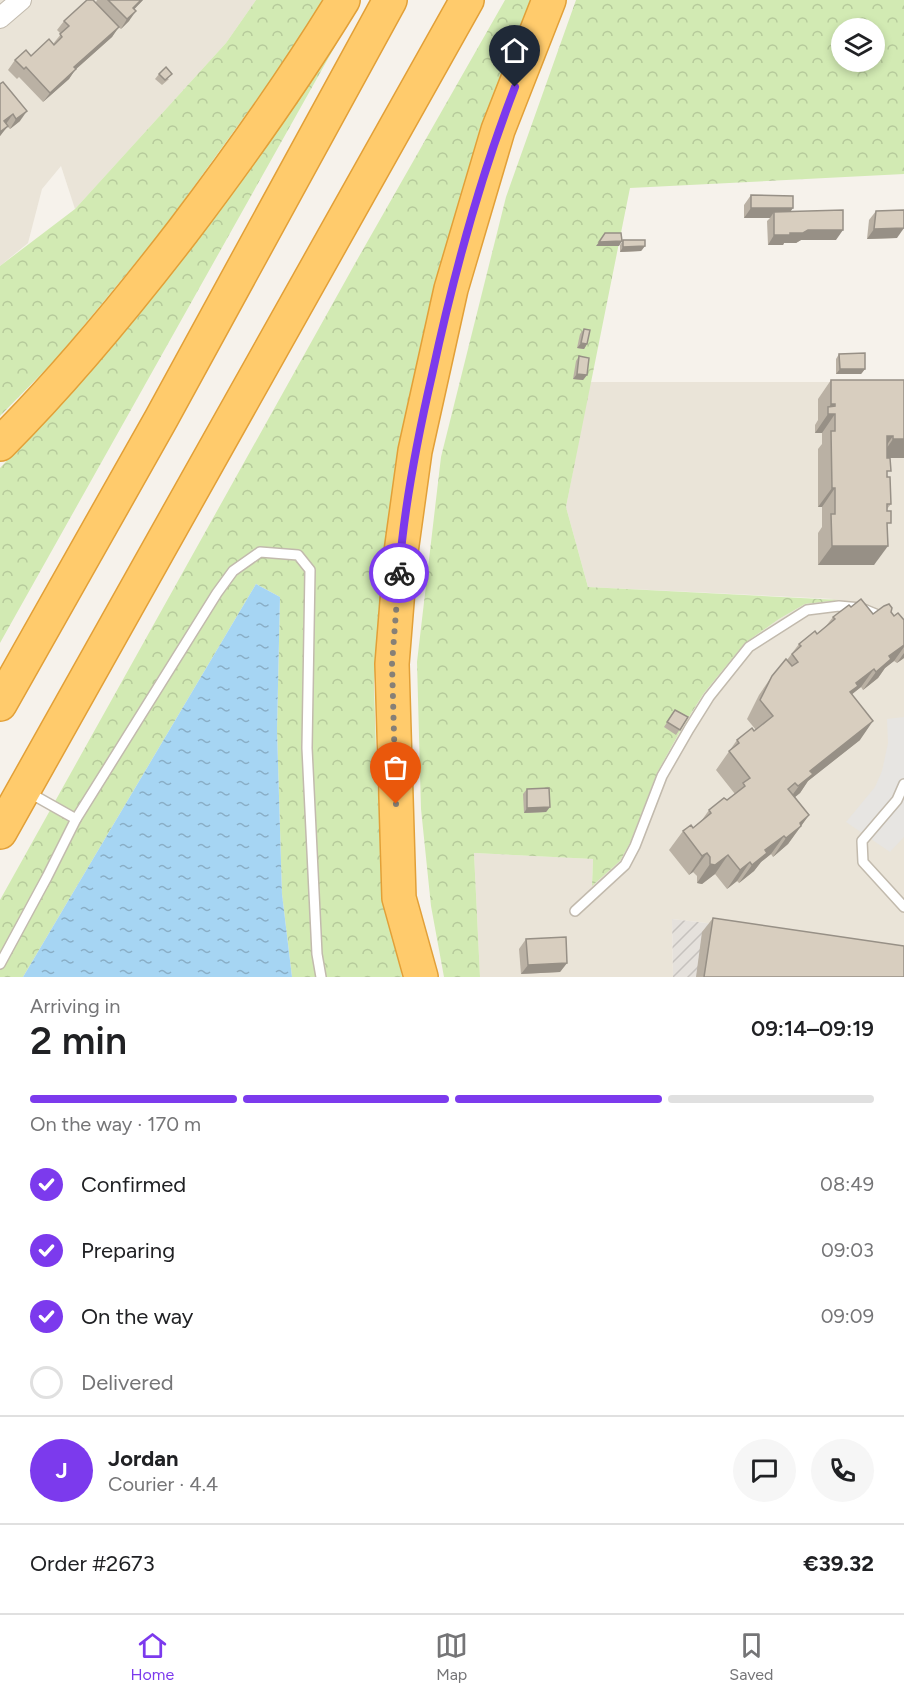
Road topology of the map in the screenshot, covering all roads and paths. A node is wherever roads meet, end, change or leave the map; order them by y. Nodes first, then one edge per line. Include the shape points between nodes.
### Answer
1 (21, 0) edge
2 (343, 0) edge
3 (390, 0) edge
4 (467, 0) edge
5 (549, 0) edge
6 (0, 18) edge
7 (0, 444) edge
8 (897, 628) edge
9 (0, 704) edge
10 (904, 784) edge
11 (24, 789) junction
12 (76, 819) junction
13 (0, 832) edge
14 (904, 908) edge
15 (575, 911) dead end
16 (0, 964) edge
17 (321, 977) edge
18 (421, 977) edge

1 - 6 street
2 - 7 highway via 231,169 97,339
3 - 9 highway
4 - 11 highway
5 - 18 highway via 498,130 451,289 415,451 401,552 392,664 399,898
8 - 15 lane via 890,620 861,608 828,607 807,610 749,647 688,729 662,776 625,865
10 - 14 lane via 897,800 862,841 863,862
11 - 12 lane
11 - 13 highway
12 - 16 lane
12 - 17 lane via 233,571 260,552 298,555 310,570 307,748

